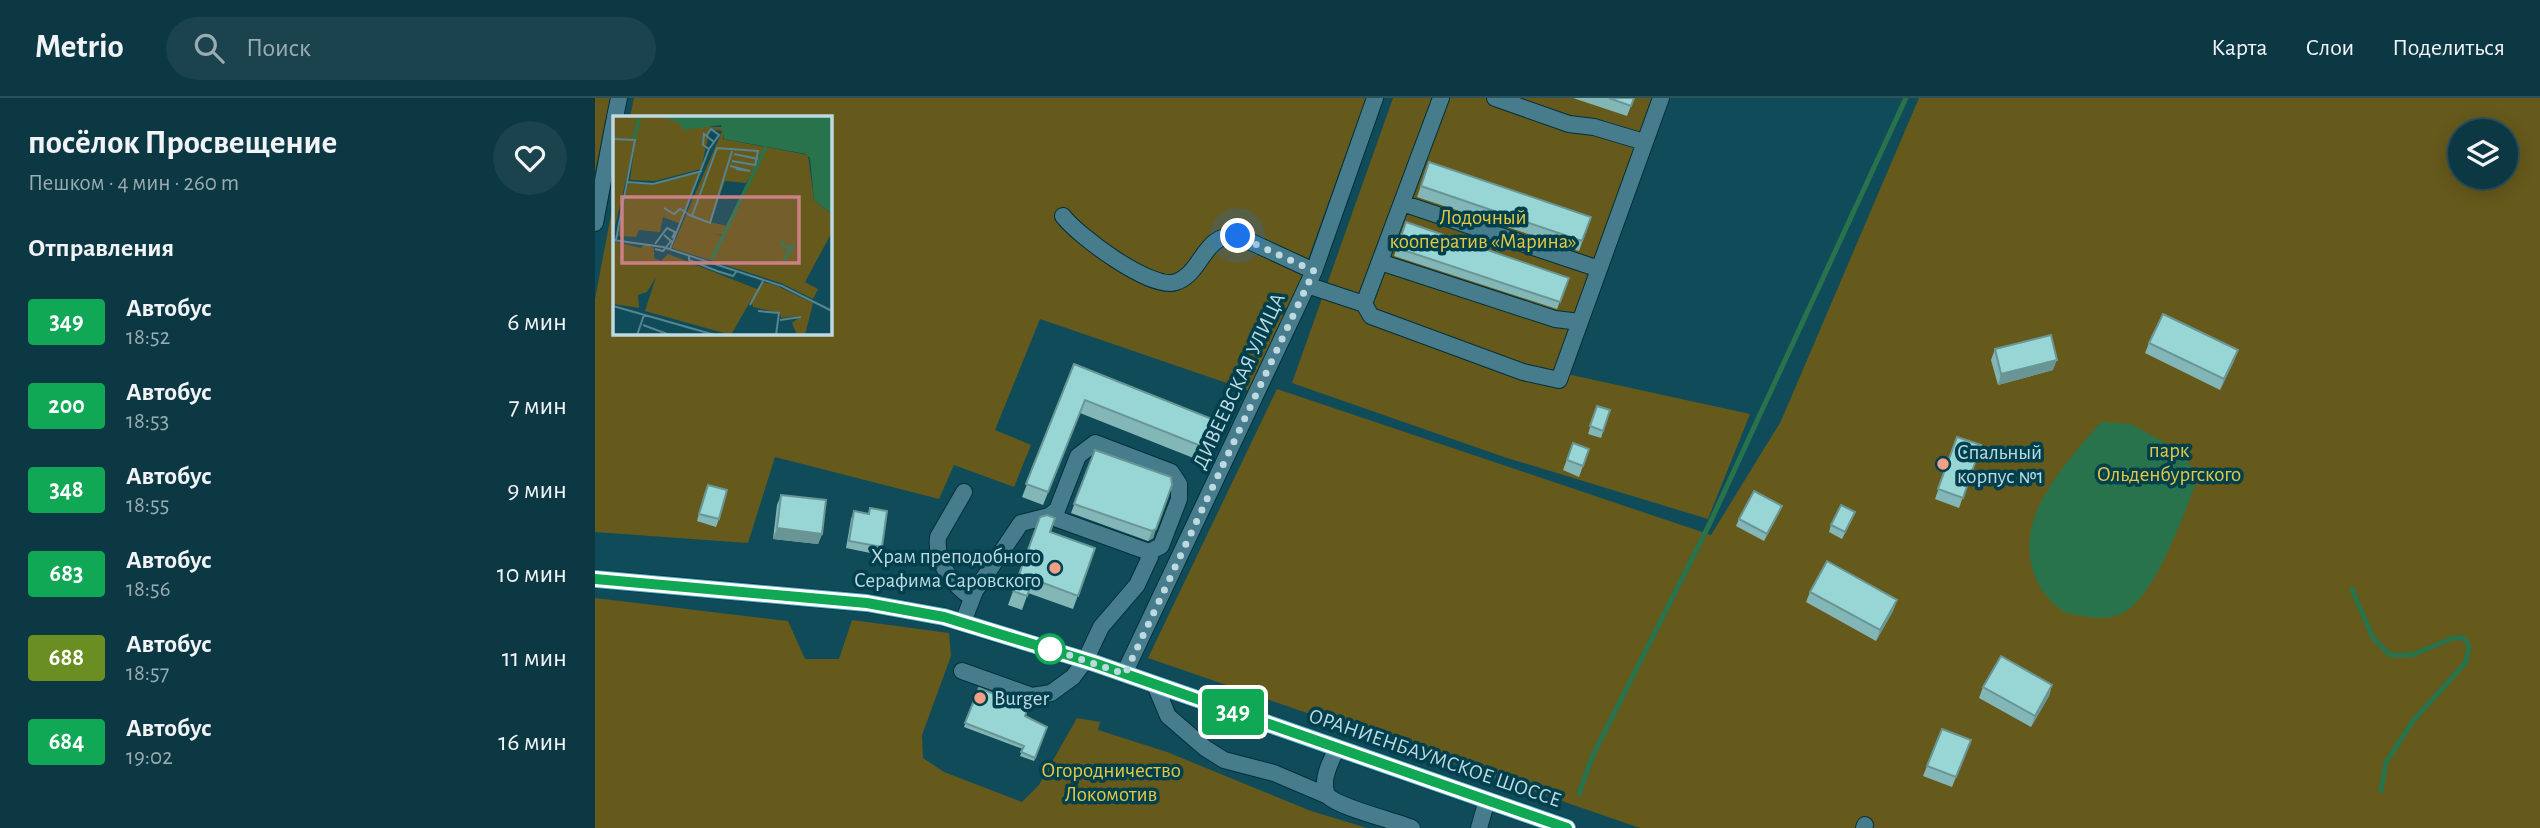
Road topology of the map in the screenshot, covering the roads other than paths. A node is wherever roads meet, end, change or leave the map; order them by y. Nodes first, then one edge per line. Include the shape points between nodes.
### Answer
1 (619, 98) edge
2 (1375, 98) edge
3 (1441, 98) edge
4 (1495, 98) edge
5 (1661, 98) edge
6 (616, 116) edge
7 (613, 130) edge
8 (1644, 142) junction
9 (1402, 203) junction
10 (1063, 216) dead end
11 (595, 223) edge
12 (1380, 262) junction
13 (1599, 269) junction
14 (1310, 278) junction
15 (1364, 304) junction
16 (1580, 322) junction
17 (964, 492) dead end
18 (1049, 516) junction
19 (1149, 552) junction
20 (595, 579) edge
21 (972, 598) junction
22 (963, 622) junction
23 (1085, 661) junction
24 (962, 671) dead end
25 (1125, 674) junction
26 (1155, 685) junction
27 (1336, 748) junction
28 (1328, 796) junction
29 (1487, 800) junction
30 (1412, 828) edge
31 (1479, 828) edge
32 (1567, 828) edge

1 - 6 street
2 - 14 street, ДИВЕЕВСКАЯ УЛИЦА
3 - 9 street
4 - 8 street via 1569,124
5 - 8 street
7 - 11 street
8 - 13 street
9 - 12 street
9 - 13 street
10 - 14 street via 1084,238 1125,266 1166,284 1179,282 1212,244 1228,235 1238,236
12 - 15 street
12 - 16 street via 1555,320
13 - 16 street
14 - 15 street
14 - 25 street, ДИВЕЕВСКАЯ УЛИЦА
15 - 16 street via 1371,316 1523,372 1559,380
17 - 21 street via 937,545 949,576
18 - 19 street
18 - 19 street via 1057,510 1078,456 1095,443 1171,472 1179,484 1179,499 1160,546
18 - 21 street via 1021,523
19 - 23 street via 1137,585 1101,626
20 - 22 main road, ОРАНИЕНБАУМСКОЕ ШОССЕ via 867,603
21 - 22 street
22 - 23 main road, ОРАНИЕНБАУМСКОЕ ШОССЕ
23 - 24 street via 1051,693 1032,696
23 - 25 main road, ОРАНИЕНБАУМСКОЕ ШОССЕ
25 - 26 main road, ОРАНИЕНБАУМСКОЕ ШОССЕ
26 - 27 main road, ОРАНИЕНБАУМСКОЕ ШОССЕ
26 - 28 street via 1168,716 1205,748 1224,760
27 - 28 street via 1325,778
27 - 29 main road, ОРАНИЕНБАУМСКОЕ ШОССЕ
28 - 30 street
29 - 31 street
29 - 32 main road, ОРАНИЕНБАУМСКОЕ ШОССЕ

